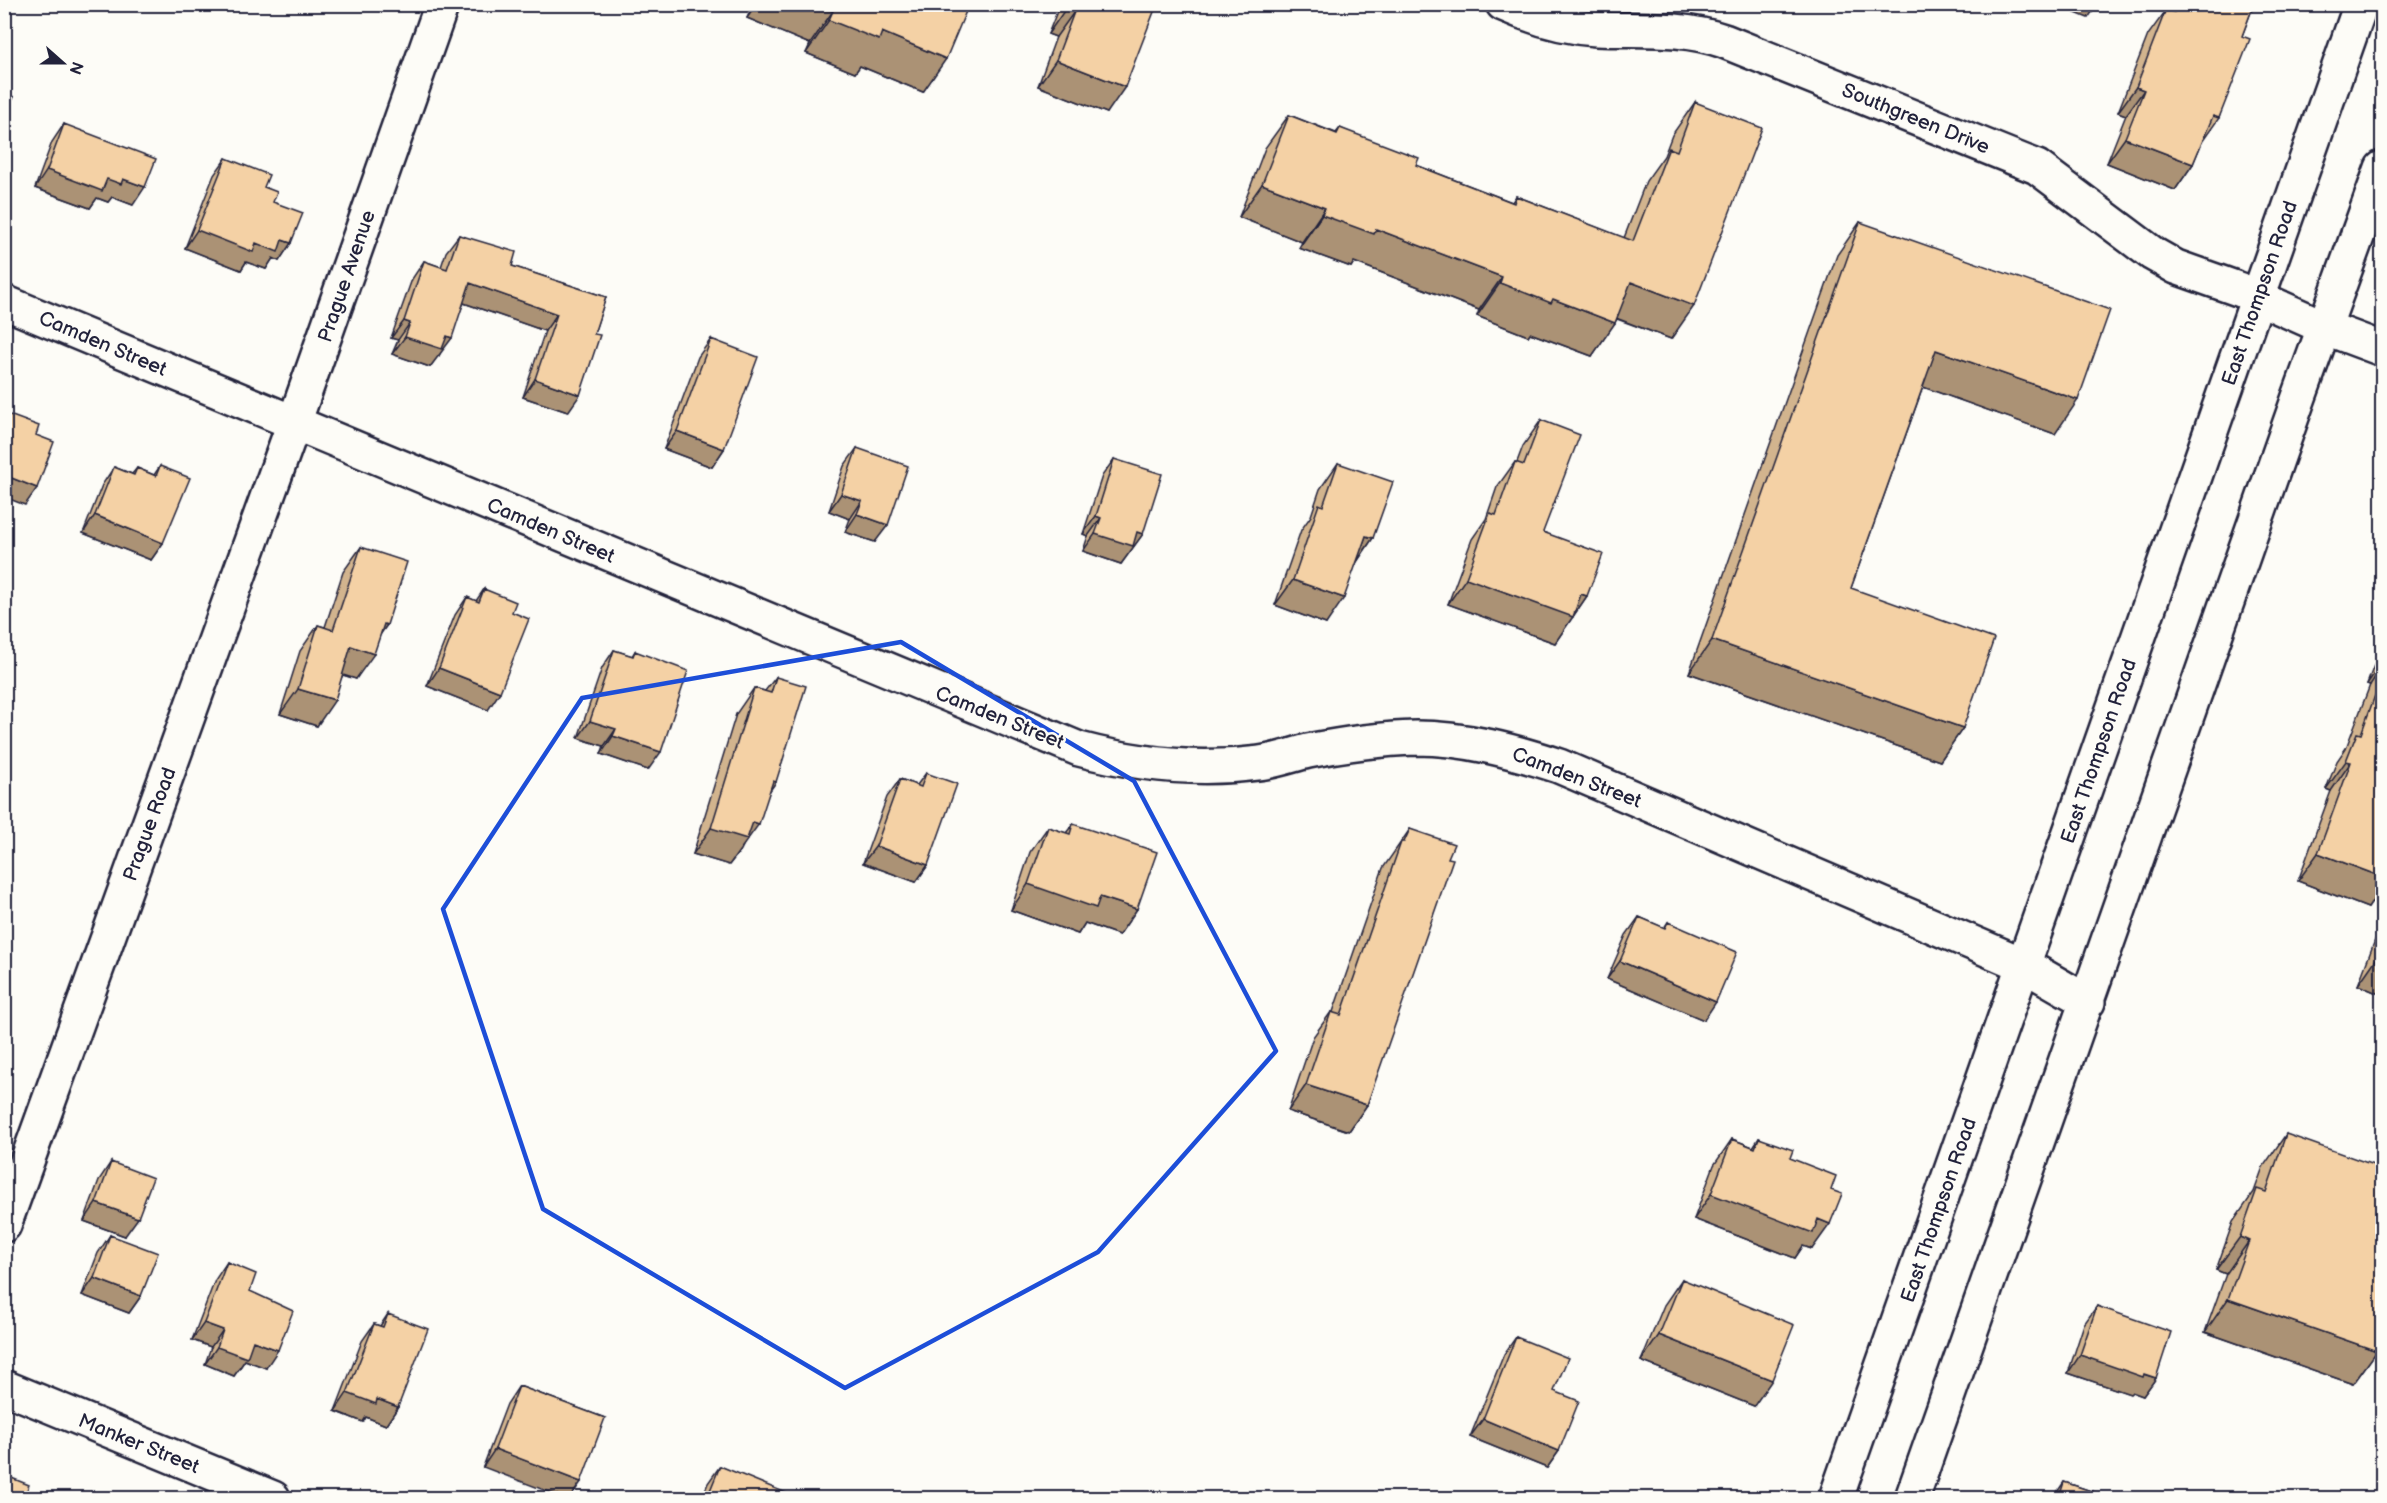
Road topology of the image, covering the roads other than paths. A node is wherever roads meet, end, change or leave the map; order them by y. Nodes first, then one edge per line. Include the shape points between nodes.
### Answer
1 (442, 4) edge
2 (1503, 4) edge
3 (2361, 4) edge
4 (2382, 168) edge
5 (2257, 297) junction
6 (4, 302) edge
7 (2312, 321) junction
8 (2382, 349) edge
9 (294, 423) junction
10 (2024, 965) junction
11 (2088, 1002) junction
12 (4, 1225) edge
13 (4, 1387) edge
14 (273, 1498) edge
15 (1836, 1498) edge
16 (1912, 1498) edge

1 - 9 street, Prague Avenue
2 - 5 street, Southgreen Drive via 1540,19 1576,26 1677,30 1724,41 2037,166 2152,254
3 - 5 street, East Thompson Road
4 - 7 street
5 - 7 street, Southgreen Drive
5 - 10 street, East Thompson Road
6 - 9 street, Camden Street
7 - 8 street, Southgreen Drive
7 - 11 street via 2299,397
9 - 10 street, Camden Street via 1079,749 1156,765 1216,767 1259,763 1367,741 1432,739 1502,749 1559,766
9 - 12 street, Prague Road
10 - 11 street, Camden Street
10 - 15 street, East Thompson Road
11 - 16 street
13 - 14 street, Manker Street

